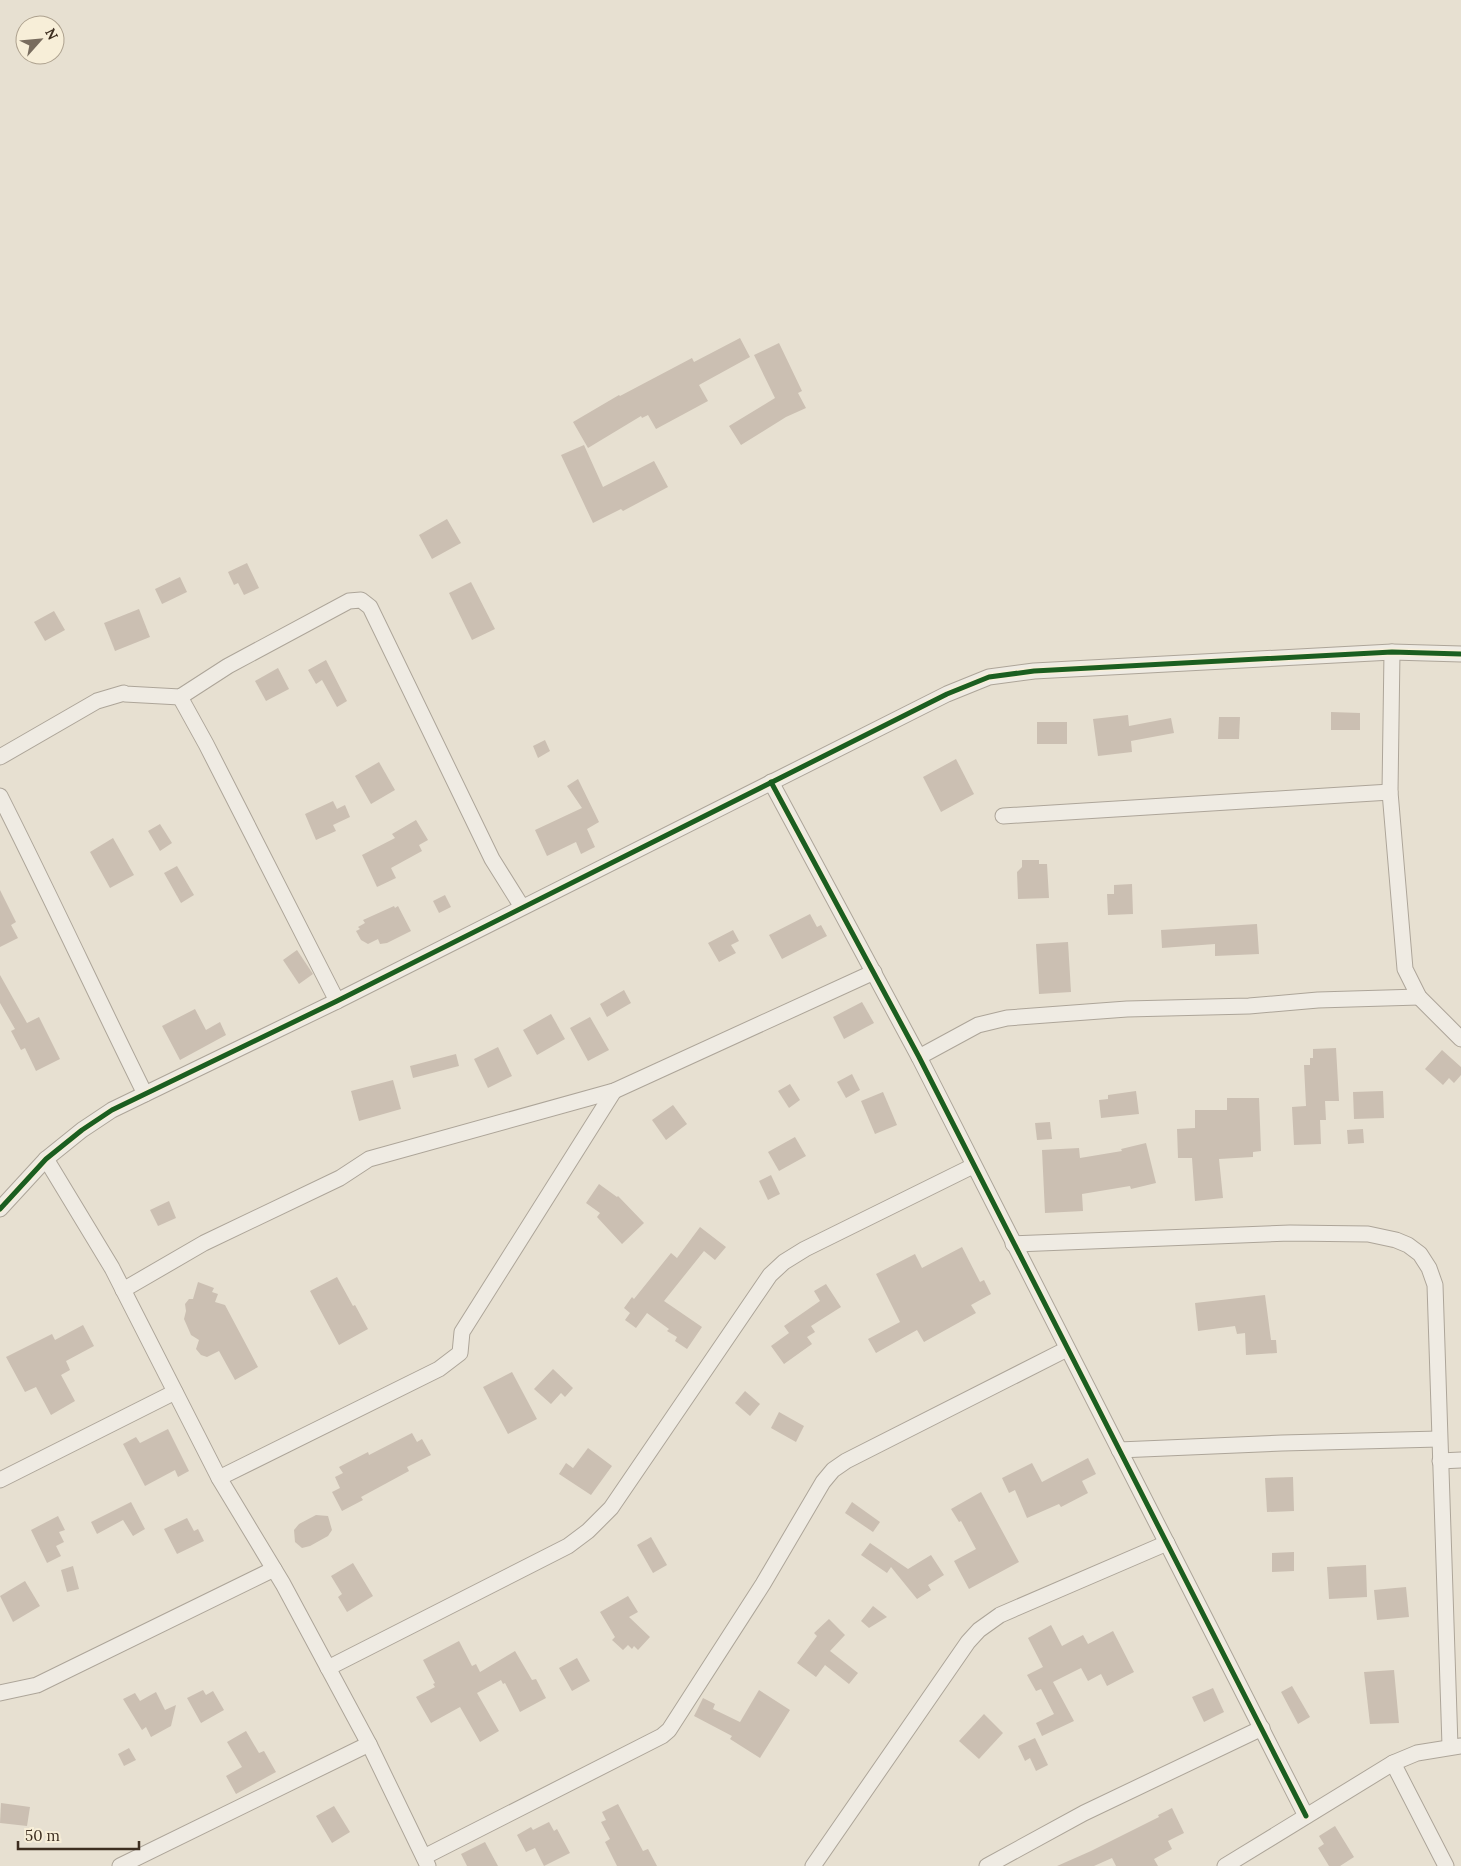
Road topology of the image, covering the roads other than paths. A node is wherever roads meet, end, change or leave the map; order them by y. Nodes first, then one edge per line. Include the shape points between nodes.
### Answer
1 (1392, 652) junction
2 (1461, 654) edge
3 (180, 697) junction
4 (0, 757) edge
5 (772, 782) junction
6 (1390, 792) junction
7 (0, 796) edge
8 (1003, 816) dead end
9 (522, 907) junction
10 (874, 972) junction
11 (1419, 997) junction
12 (337, 1000) junction
13 (1461, 1039) edge
14 (919, 1057) junction
15 (614, 1091) junction
16 (145, 1094) junction
17 (46, 1159) junction
18 (973, 1166) junction
19 (0, 1209) edge
20 (1013, 1244) junction
21 (123, 1290) junction
22 (1067, 1349) junction
23 (175, 1392) junction
24 (1439, 1439) junction
25 (1119, 1450) junction
26 (1461, 1460) edge
27 (1440, 1461) junction
28 (219, 1478) junction
29 (0, 1480) edge
30 (1167, 1543) junction
31 (274, 1568) junction
32 (328, 1668) junction
33 (0, 1693) edge
34 (1262, 1728) junction
35 (369, 1744) junction
36 (1456, 1746) edge
37 (1393, 1763) junction
38 (1306, 1816) junction
39 (426, 1862) edge
40 (120, 1866) edge
41 (814, 1866) edge
42 (987, 1866) edge
43 (1225, 1866) edge
44 (1446, 1866) edge

1 - 2 street
1 - 5 street via 988,676
1 - 6 street
3 - 4 street via 124,693 110,696
3 - 9 street via 228,666 349,600 361,600 370,607 492,859
3 - 12 street
5 - 9 street
5 - 10 street
6 - 8 street
6 - 11 street via 1405,969
7 - 16 street
9 - 12 street
10 - 14 street
10 - 15 street
11 - 13 street
11 - 14 street via 1127,1009 1007,1018 978,1025
12 - 16 street
14 - 18 street
15 - 21 street via 369,1160 332,1182 204,1243
15 - 28 street via 462,1332 460,1353 439,1369
16 - 17 street via 112,1110
17 - 19 street
17 - 21 street
18 - 20 street
18 - 32 street via 805,1249 770,1275 611,1508 588,1531 568,1546
20 - 22 street
20 - 24 street via 1290,1233 1368,1234 1408,1245 1420,1254 1435,1286
21 - 23 street
22 - 25 street
22 - 39 street via 833,1470 669,1730
23 - 28 street
23 - 29 street
24 - 25 street
24 - 27 street
25 - 30 street
26 - 27 street
27 - 36 street
28 - 31 street
30 - 34 street
30 - 41 street via 1000,1615 979,1630
31 - 32 street
31 - 33 street via 36,1685
32 - 35 street
34 - 38 street
34 - 42 street via 1084,1813
35 - 39 street
35 - 40 street
36 - 37 street via 1417,1753
37 - 38 street
37 - 44 street
38 - 43 street

